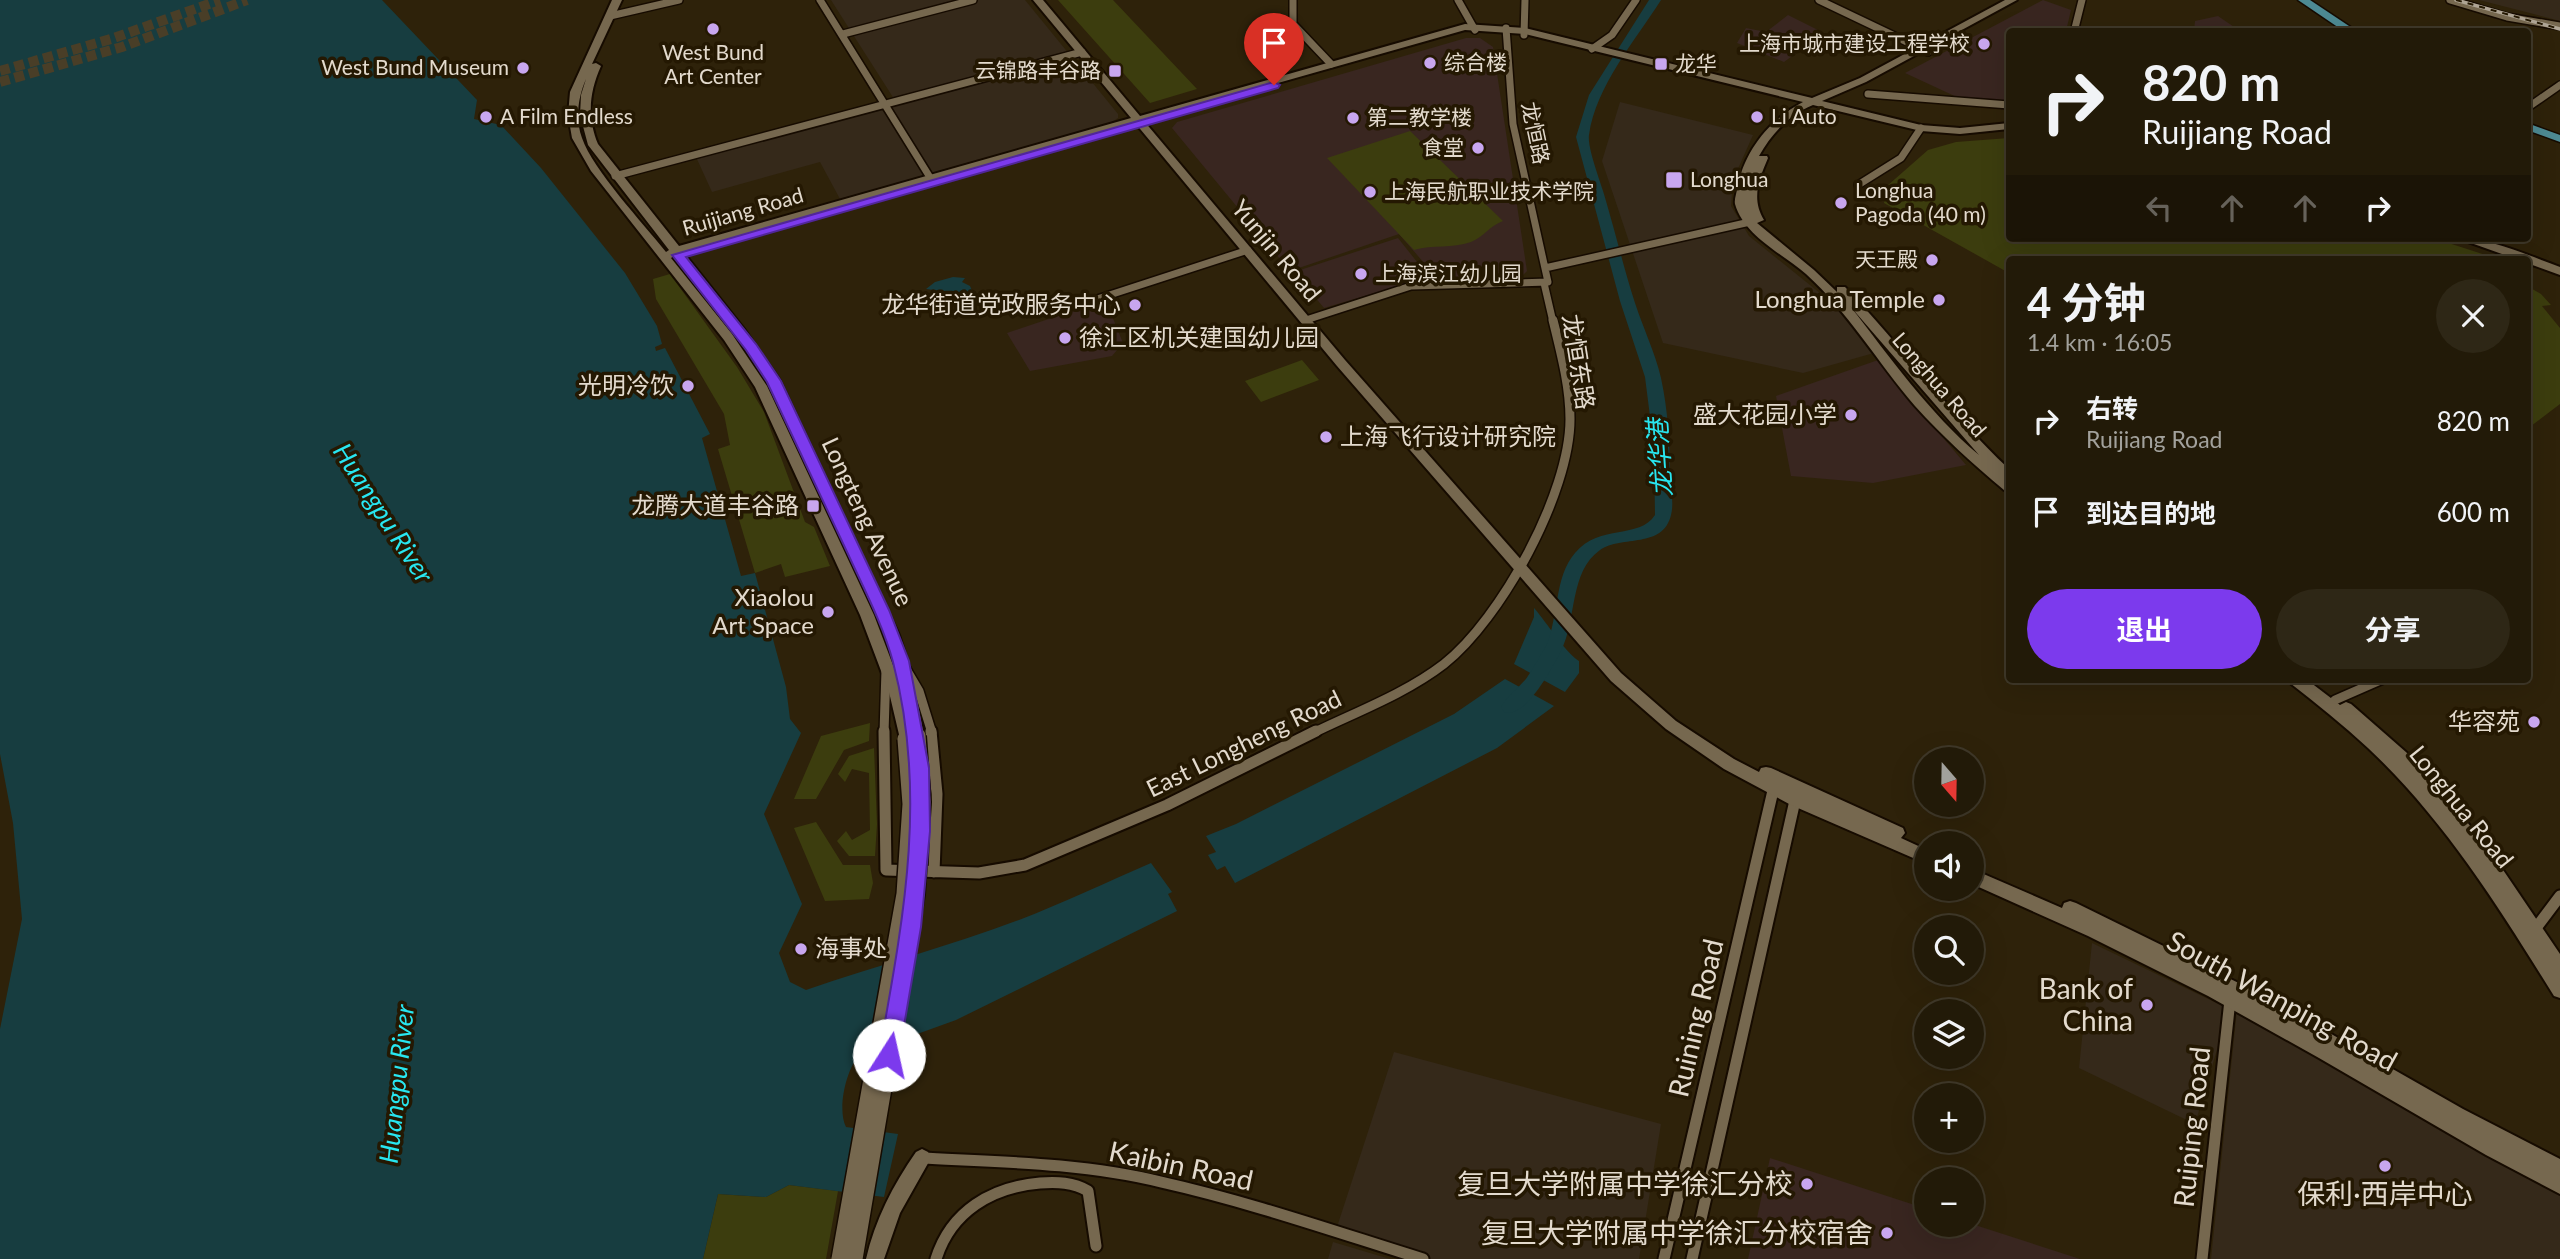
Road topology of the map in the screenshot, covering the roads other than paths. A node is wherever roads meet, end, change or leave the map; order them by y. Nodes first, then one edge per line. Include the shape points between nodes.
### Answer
1 (617, 0) edge
2 (627, 0) edge
3 (679, 0) edge
4 (820, 0) edge
5 (973, 0) edge
6 (1038, 0) edge
7 (1050, 0) edge
8 (1293, 0) edge
9 (1458, 0) edge
10 (1465, 0) edge
11 (1525, 0) edge
12 (1636, 0) edge
13 (1819, 0) edge
14 (2012, 0) edge
15 (2024, 0) edge
16 (2082, 0) edge
17 (2287, 0) edge
18 (2303, 0) edge
19 (2450, 0) edge
20 (615, 15) junction
21 (2560, 26) edge
22 (1478, 28) junction
23 (2075, 28) edge
24 (2331, 28) edge
25 (2347, 28) edge
26 (1504, 29) junction
27 (1525, 33) junction
28 (843, 34) junction
29 (1592, 49) junction
30 (1925, 50) junction
31 (1082, 52) junction
32 (1331, 64) junction
33 (2560, 85) edge
34 (1868, 94) dead end
35 (884, 104) junction
36 (1814, 104) junction
37 (2006, 105) edge
38 (2531, 105) edge
39 (1146, 121) junction
40 (2006, 126) edge
41 (1921, 128) junction
42 (2531, 128) edge
43 (2531, 136) edge
44 (2560, 139) edge
45 (2560, 147) edge
46 (615, 176) junction
47 (932, 179) junction
48 (1858, 185) dead end
49 (1750, 222) junction
50 (2474, 242) edge
51 (1248, 250) junction
52 (673, 254) junction
53 (2518, 256) edge
54 (2531, 260) edge
55 (1545, 268) junction
56 (2560, 271) edge
57 (1546, 282) junction
58 (1088, 302) dead end
59 (1311, 319) junction
60 (2006, 472) edge
61 (2006, 484) edge
62 (1521, 561) junction
63 (1541, 584) junction
64 (901, 661) junction
65 (886, 666) junction
66 (2300, 683) edge
67 (2313, 683) edge
68 (2375, 683) edge
69 (2335, 700) junction
70 (911, 737) junction
71 (1775, 783) junction
72 (1797, 794) junction
73 (1914, 842) edge
74 (1914, 851) edge
75 (1984, 871) edge
76 (934, 873) junction
77 (1984, 881) edge
78 (2560, 896) edge
79 (2531, 934) junction
80 (2560, 969) edge
81 (2560, 990) edge
82 (2230, 1000) junction
83 (922, 1158) joint
84 (2560, 1168) edge
85 (2560, 1185) edge
86 (1096, 1246) dead end
87 (840, 1259) edge
88 (854, 1259) edge
89 (875, 1259) edge
90 (936, 1259) edge
91 (1423, 1259) edge
92 (1664, 1259) edge
93 (1692, 1259) edge
94 (2202, 1259) edge

1 - 20 main road, Longteng Avenue
2 - 20 main road, Longteng Avenue
3 - 20 street
4 - 28 street
5 - 28 street
6 - 31 main road, Yunjin Road
7 - 39 main road, Yunjin Road
8 - 32 street via 1293,23
9 - 22 street
10 - 22 street
11 - 27 street
12 - 29 street via 1612,35
13 - 30 street
14 - 30 main road, Longhua Road
15 - 30 main road, Longhua Road
16 - 23 street
17 - 24 main road
18 - 25 main road
19 - 21 street
20 - 46 main road, Longteng Avenue via 584,102 588,135
20 - 52 main road, Longteng Avenue via 575,92 574,127 587,159
22 - 26 main road
22 - 32 main road, Ruijiang Road via 1445,31
22 - 39 main road, Ruijiang Road
26 - 27 main road
26 - 55 street, 龙恒路 via 1510,98
27 - 29 main road
27 - 29 main road
28 - 35 street
29 - 36 main road
30 - 36 main road, Longhua Road via 1858,90
31 - 35 street
31 - 39 main road, Yunjin Road
32 - 39 main road, Ruijiang Road
33 - 38 street
34 - 37 street
35 - 46 street
35 - 47 street
36 - 41 main road
36 - 49 main road, Longhua Road via 1770,130 1746,172 1740,202
36 - 60 main road, Longhua Road via 1773,138 1751,190 1755,215 1849,298 1935,402
39 - 47 main road, Ruijiang Road
39 - 51 main road, Yunjin Road
39 - 52 main road, Ruijiang Road
39 - 59 main road, Yunjin Road
40 - 41 main road via 1960,131
41 - 48 street via 1901,158
42 - 44 main road
43 - 45 main road
46 - 52 main road, Longteng Avenue
47 - 52 main road, Ruijiang Road
49 - 55 street
49 - 61 main road, Longhua Road via 1843,305 1919,402 1960,446
50 - 53 main road
51 - 58 street
51 - 59 main road, Yunjin Road
52 - 64 main road, Longteng Avenue via 774,381
52 - 65 main road, Longteng Avenue via 771,403
54 - 56 main road
55 - 57 street, 龙恒路
57 - 59 street via 1411,286
57 - 62 street, 龙恒东路 via 1564,373 1569,438 1556,488
59 - 62 main road, Yunjin Road via 1469,511
62 - 63 main road, Yunjin Road
62 - 76 street, East Longheng Road via 1492,612 1465,645 1437,670 1393,695 1167,805 1025,865 990,873
63 - 71 main road via 1625,672 1678,719
63 - 71 main road via 1593,652 1641,701 1729,764
64 - 70 main road, Longteng Avenue
64 - 76 street via 920,694 931,733 936,800
65 - 70 main road, Longteng Avenue
65 - 76 street, East Longheng Road via 882,727 889,808 887,870
66 - 79 main road, Longhua Road via 2386,755 2425,795
67 - 69 main road, Longhua Road
68 - 69 street
69 - 79 main road, Longhua Road via 2372,728 2465,827
70 - 87 main road, Longteng Avenue, bridge via 905,894
70 - 88 main road, Longteng Avenue, bridge via 922,802 916,894
71 - 72 main road
71 - 92 street, Ruining Road
72 - 73 main road
72 - 74 main road
72 - 93 street, Ruining Road
75 - 84 main road, South Wanping Road via 2222,983
77 - 82 main road, South Wanping Road via 2143,954
78 - 79 street
79 - 80 main road, Longhua Road
79 - 81 main road, Longhua Road
82 - 85 main road, South Wanping Road
82 - 94 street, Ruiping Road
83 - 89 main road via 908,1177
83 - 91 street, Kaibin Road via 1047,1165 1159,1181
86 - 90 street via 1088,1191 1072,1182 1038,1183 982,1199 956,1223

